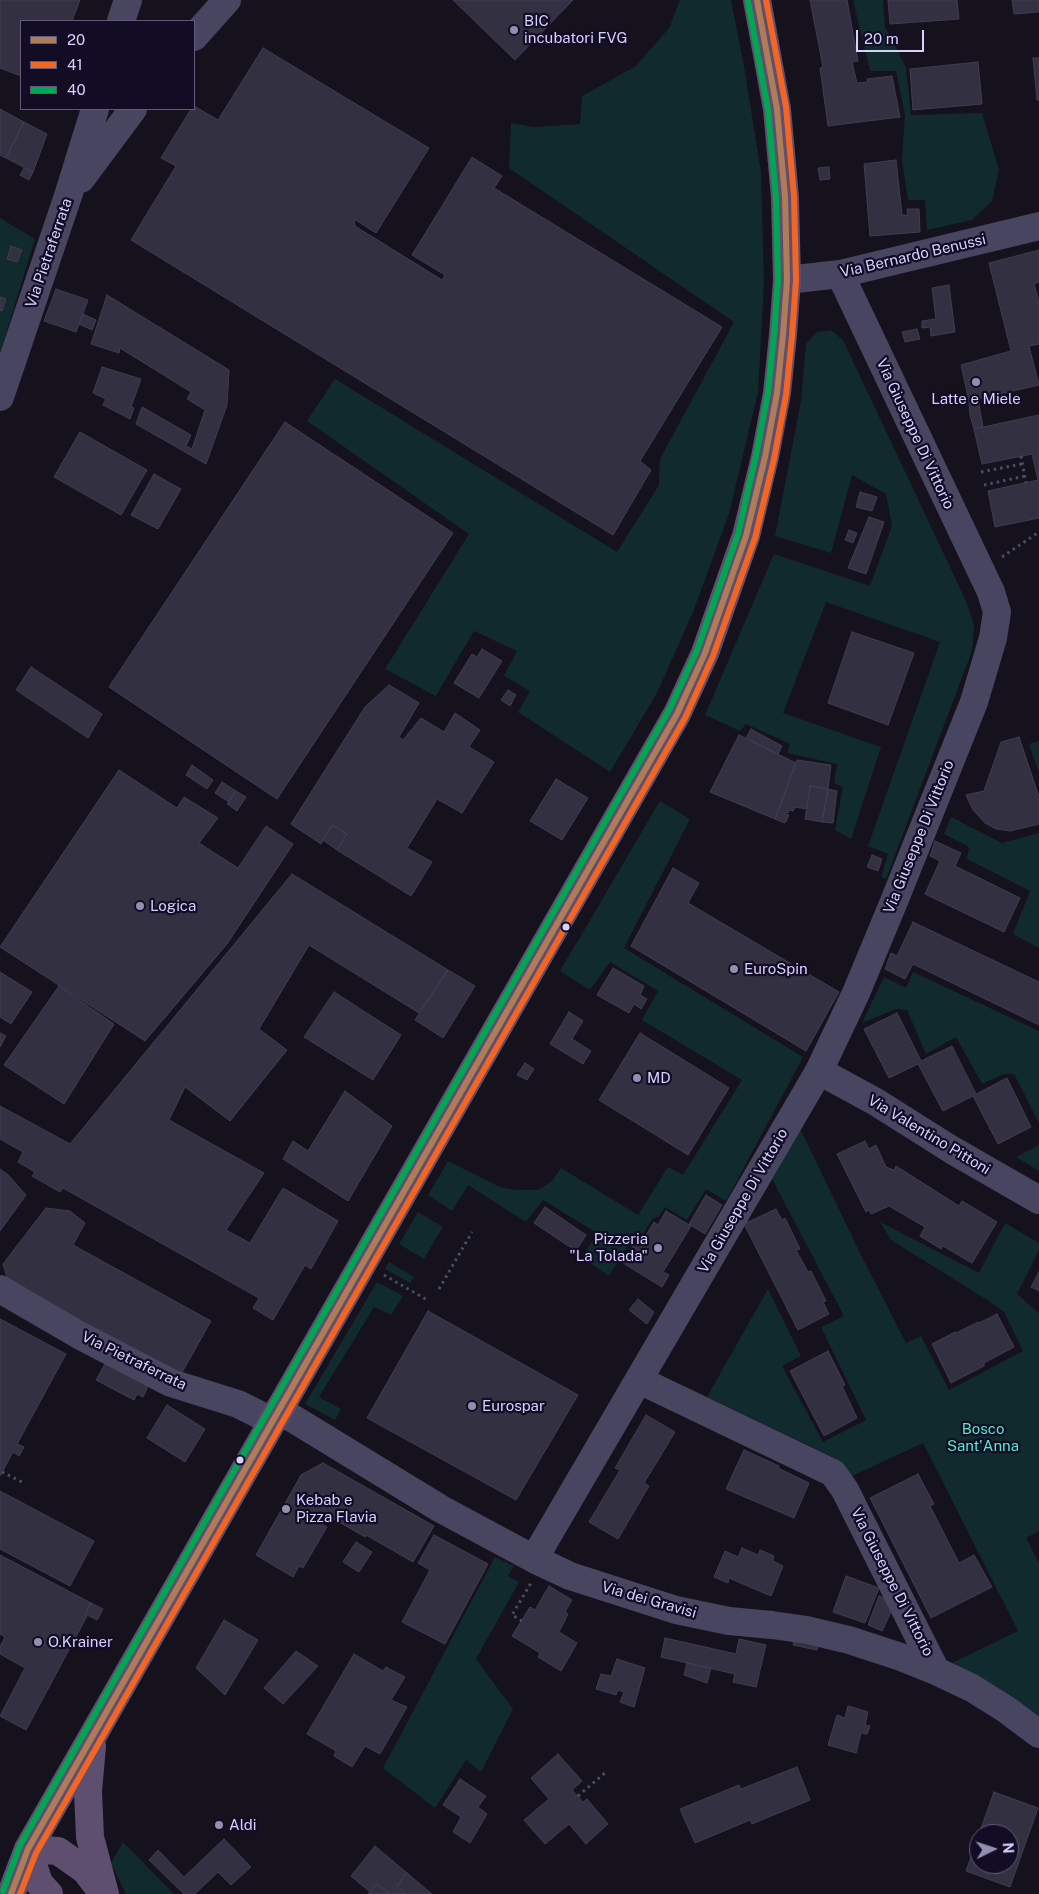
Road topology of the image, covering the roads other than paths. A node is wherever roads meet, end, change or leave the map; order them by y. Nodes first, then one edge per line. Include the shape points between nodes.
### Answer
1 (227, 0) edge
2 (757, 0) edge
3 (195, 36) edge
4 (95, 110) edge
5 (132, 110) edge
6 (68, 196) junction
7 (1039, 226) edge
8 (840, 274) junction
9 (787, 280) junction
10 (0, 397) edge
11 (819, 1071) junction
12 (1039, 1200) edge
13 (0, 1290) edge
14 (639, 1380) junction
15 (276, 1416) junction
16 (538, 1561) junction
17 (936, 1671) junction
18 (93, 1734) junction
19 (1039, 1734) edge
20 (28, 1849) junction
21 (0, 1884) edge
22 (10, 1894) edge
23 (49, 1894) edge
24 (104, 1894) edge

1 - 3 street
2 - 9 main road via 777,109 786,197
4 - 6 street, Via Pietraferrata
5 - 6 street
6 - 10 street, Via Pietraferrata
7 - 8 street, Via Bernardo Benussi
8 - 9 street, Via Bernardo Benussi
8 - 11 street, Via Giuseppe Di Vittorio via 991,592 997,612 993,638 974,702 856,993
9 - 15 main road via 777,394 765,457 743,548 705,652 677,714
11 - 12 street, Via Valentino Pittoni
11 - 14 street, Via Giuseppe Di Vittorio
13 - 15 street, Via Pietraferrata via 171,1383
14 - 16 street, Via Giuseppe Di Vittorio
14 - 17 street, Via Giuseppe Di Vittorio via 834,1473 846,1490
15 - 16 street, Via dei Gravisi
15 - 18 main road
16 - 17 street, Via dei Gravisi via 570,1576 676,1610 730,1622 772,1625 832,1636
17 - 19 street, Via dei Gravisi via 1008,1710
18 - 20 main road
18 - 24 main road via 88,1791 90,1837
20 - 21 main road
20 - 22 main road
20 - 23 main road via 39,1883
20 - 24 main road via 58,1852 85,1870

